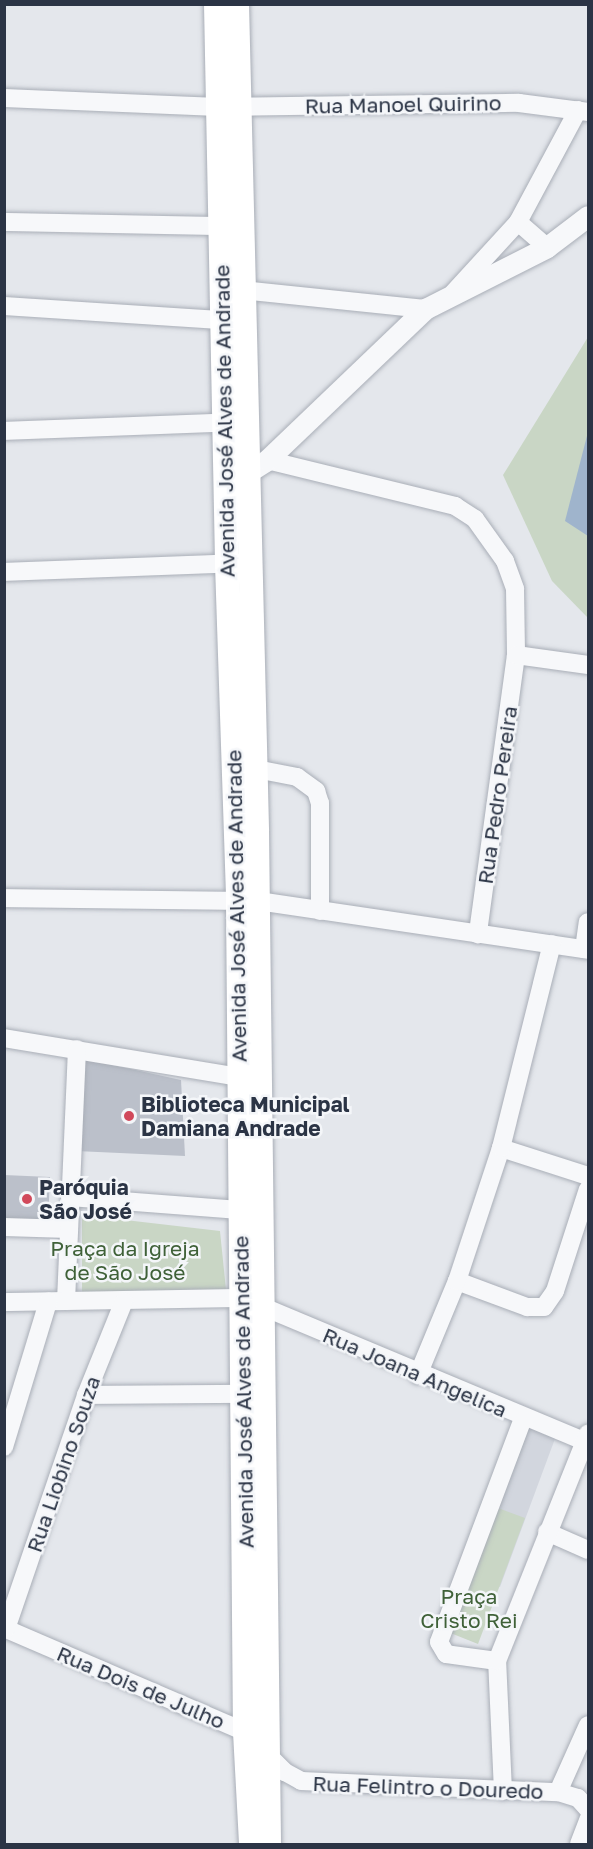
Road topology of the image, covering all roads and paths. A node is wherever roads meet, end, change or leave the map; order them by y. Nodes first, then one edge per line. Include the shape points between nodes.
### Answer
1 (216, 4) edge
2 (237, 4) edge
3 (4, 98) edge
4 (228, 107) junction
5 (583, 111) edge
6 (588, 216) edge
7 (4, 222) edge
8 (518, 222) junction
9 (220, 226) junction
10 (547, 247) junction
11 (221, 288) junction
12 (450, 296) junction
13 (245, 302) junction
14 (4, 306) edge
15 (425, 309) junction
16 (220, 320) junction
17 (247, 421) junction
18 (223, 422) junction
19 (4, 431) edge
20 (258, 466) junction
21 (225, 485) junction
22 (238, 563) junction
23 (4, 572) edge
24 (516, 655) junction
25 (588, 665) edge
26 (256, 769) junction
27 (4, 898) edge
28 (248, 900) junction
29 (320, 911) junction
30 (588, 922) edge
31 (478, 934) junction
32 (552, 944) junction
33 (586, 949) edge
34 (4, 1038) edge
35 (77, 1049) junction
36 (250, 1079) junction
37 (501, 1148) junction
38 (588, 1176) edge
39 (588, 1189) edge
40 (70, 1197) junction
41 (252, 1211) junction
42 (4, 1227) edge
43 (69, 1229) junction
44 (458, 1281) junction
45 (242, 1298) junction
46 (124, 1300) junction
47 (57, 1301) junction
48 (4, 1302) edge
49 (264, 1306) junction
50 (418, 1375) junction
51 (243, 1394) junction
52 (86, 1395) junction
53 (524, 1418) junction
54 (587, 1439) edge
55 (4, 1447) edge
56 (547, 1532) junction
57 (588, 1550) edge
58 (5, 1628) edge
59 (497, 1660) junction
60 (588, 1725) edge
61 (245, 1732) junction
62 (270, 1758) junction
63 (502, 1791) junction
64 (558, 1792) junction
65 (588, 1809) edge
66 (588, 1820) edge
67 (251, 1845) edge
68 (270, 1845) edge
69 (579, 1845) edge

1 - 4 main road, Avenida José Alves de Andrade
2 - 4 main road, Avenida José Alves de Andrade
3 - 4 street, Rua Manoel Quirino
4 - 5 street, Rua Manoel Quirino via 509,103
4 - 9 main road, Avenida José Alves de Andrade
4 - 13 main road, Avenida José Alves de Andrade
5 - 8 street
6 - 10 street
7 - 9 street
8 - 10 street
8 - 12 street
9 - 11 main road, Avenida José Alves de Andrade
10 - 12 street
11 - 13 street
11 - 16 main road, Avenida José Alves de Andrade
12 - 15 street
13 - 15 street
13 - 16 street
13 - 17 main road, Avenida José Alves de Andrade
14 - 16 street
15 - 20 street
16 - 18 main road, Avenida José Alves de Andrade
17 - 18 street
17 - 20 main road, Avenida José Alves de Andrade
18 - 19 street
18 - 21 main road, Avenida José Alves de Andrade
20 - 21 street
20 - 22 main road, Avenida José Alves de Andrade
20 - 24 street, Rua Pedro Pereira via 455,506 475,519 506,561 515,589
21 - 22 main road, Avenida José Alves de Andrade
22 - 23 street
22 - 26 main road, Avenida José Alves de Andrade
22 - 28 main road, Avenida José Alves de Andrade
24 - 25 street
24 - 31 street, Rua Pedro Pereira
26 - 28 main road, Avenida José Alves de Andrade
26 - 29 street via 297,777 316,791 320,803
27 - 28 street
28 - 29 street
28 - 36 main road, Avenida José Alves de Andrade
29 - 31 street
30 - 33 street
31 - 32 street
32 - 33 street
32 - 37 street
34 - 35 street
35 - 36 street
35 - 40 street
36 - 41 main road, Avenida José Alves de Andrade
37 - 38 street
37 - 44 street
39 - 44 street via 555,1291 544,1307 527,1307
40 - 41 street
40 - 43 street
41 - 45 main road, Avenida José Alves de Andrade
41 - 49 main road, Avenida José Alves de Andrade
42 - 43 street
43 - 47 street
44 - 50 street
45 - 46 street
45 - 49 street, Rua Joana Angelica
45 - 51 main road, Avenida José Alves de Andrade
46 - 47 street
46 - 52 street, Rua Liobino Souza
47 - 48 street
47 - 55 street
49 - 50 street, Rua Joana Angelica
49 - 62 main road, Avenida José Alves de Andrade
50 - 53 street, Rua Joana Angelica
51 - 52 street
51 - 61 main road, Avenida José Alves de Andrade
52 - 58 street, Rua Liobino Souza
53 - 54 street, Rua Joana Angelica
53 - 59 street via 440,1636 439,1648 446,1654
54 - 56 street
56 - 57 street
56 - 59 street
58 - 61 street, Rua Dois de Julho
59 - 63 street
60 - 64 street
61 - 62 street, Rua Dois de Julho
61 - 67 main road, Avenida José Alves de Andrade
62 - 63 street, Rua Felintro o Douredo via 301,1781
62 - 68 main road, Avenida José Alves de Andrade
63 - 64 street, Rua Felintro o Douredo
64 - 65 street via 578,1798
66 - 69 street

